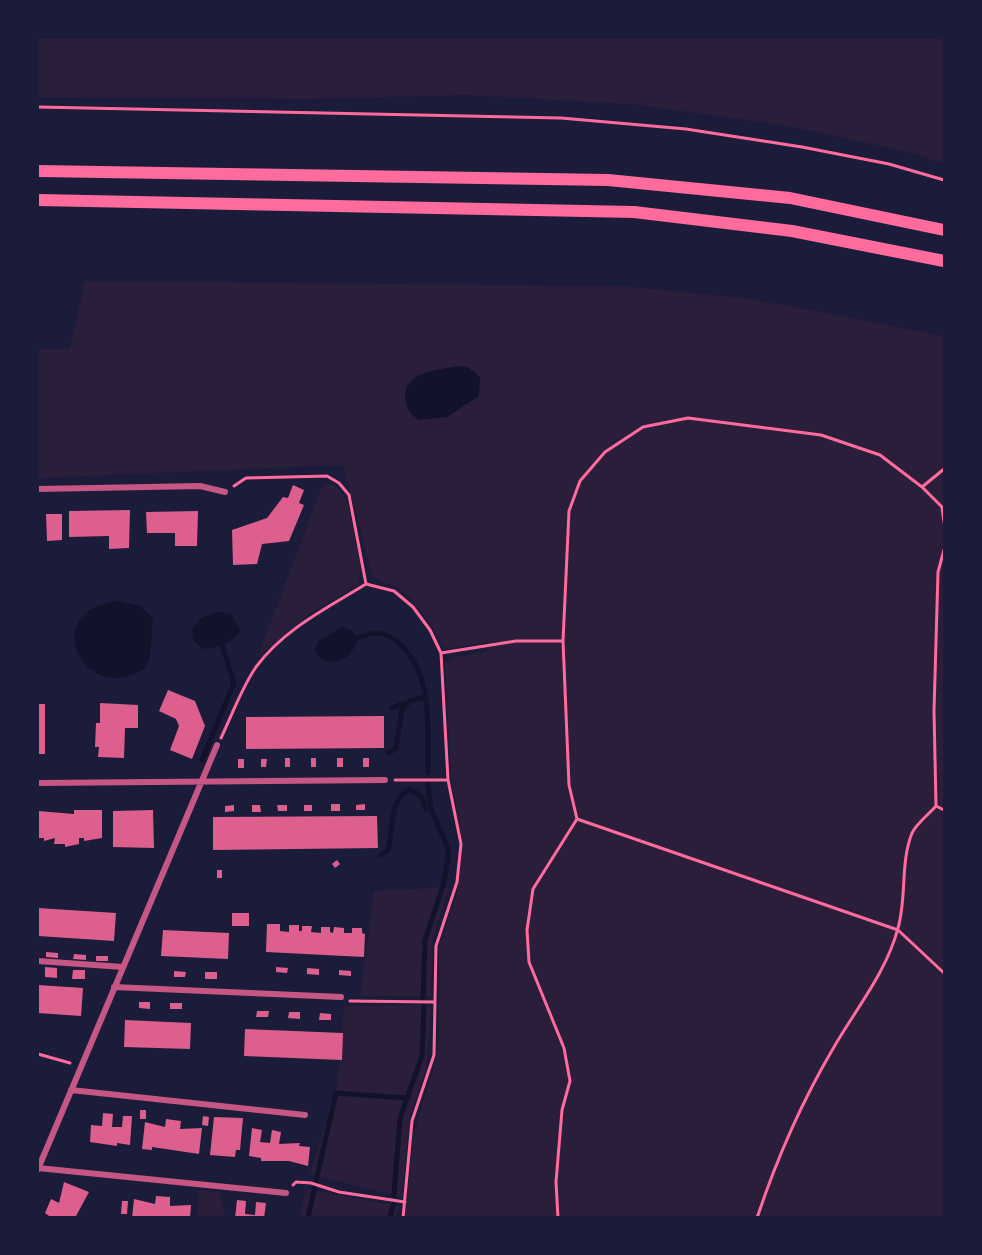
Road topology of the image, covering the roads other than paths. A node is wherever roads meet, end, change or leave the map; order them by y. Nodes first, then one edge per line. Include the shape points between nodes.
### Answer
1 (38, 171) edge
2 (38, 200) edge
3 (945, 230) edge
4 (945, 261) edge
5 (38, 489) edge
6 (225, 492) road end
7 (218, 745) road end
8 (385, 780) road end
9 (38, 783) edge
10 (200, 783) junction
11 (38, 961) edge
12 (123, 967) junction
13 (114, 987) junction
14 (341, 997) road end
15 (71, 1090) junction
16 (305, 1114) dead end
17 (38, 1168) edge
18 (286, 1193) road end

1 - 3 main road via 608,180 790,198
2 - 4 main road via 634,212 792,231
5 - 6 street via 200,486
7 - 10 street
8 - 10 street
9 - 10 street
10 - 12 street
11 - 12 street
12 - 13 street
13 - 14 street
13 - 15 street
15 - 16 street
15 - 17 street
17 - 18 street

